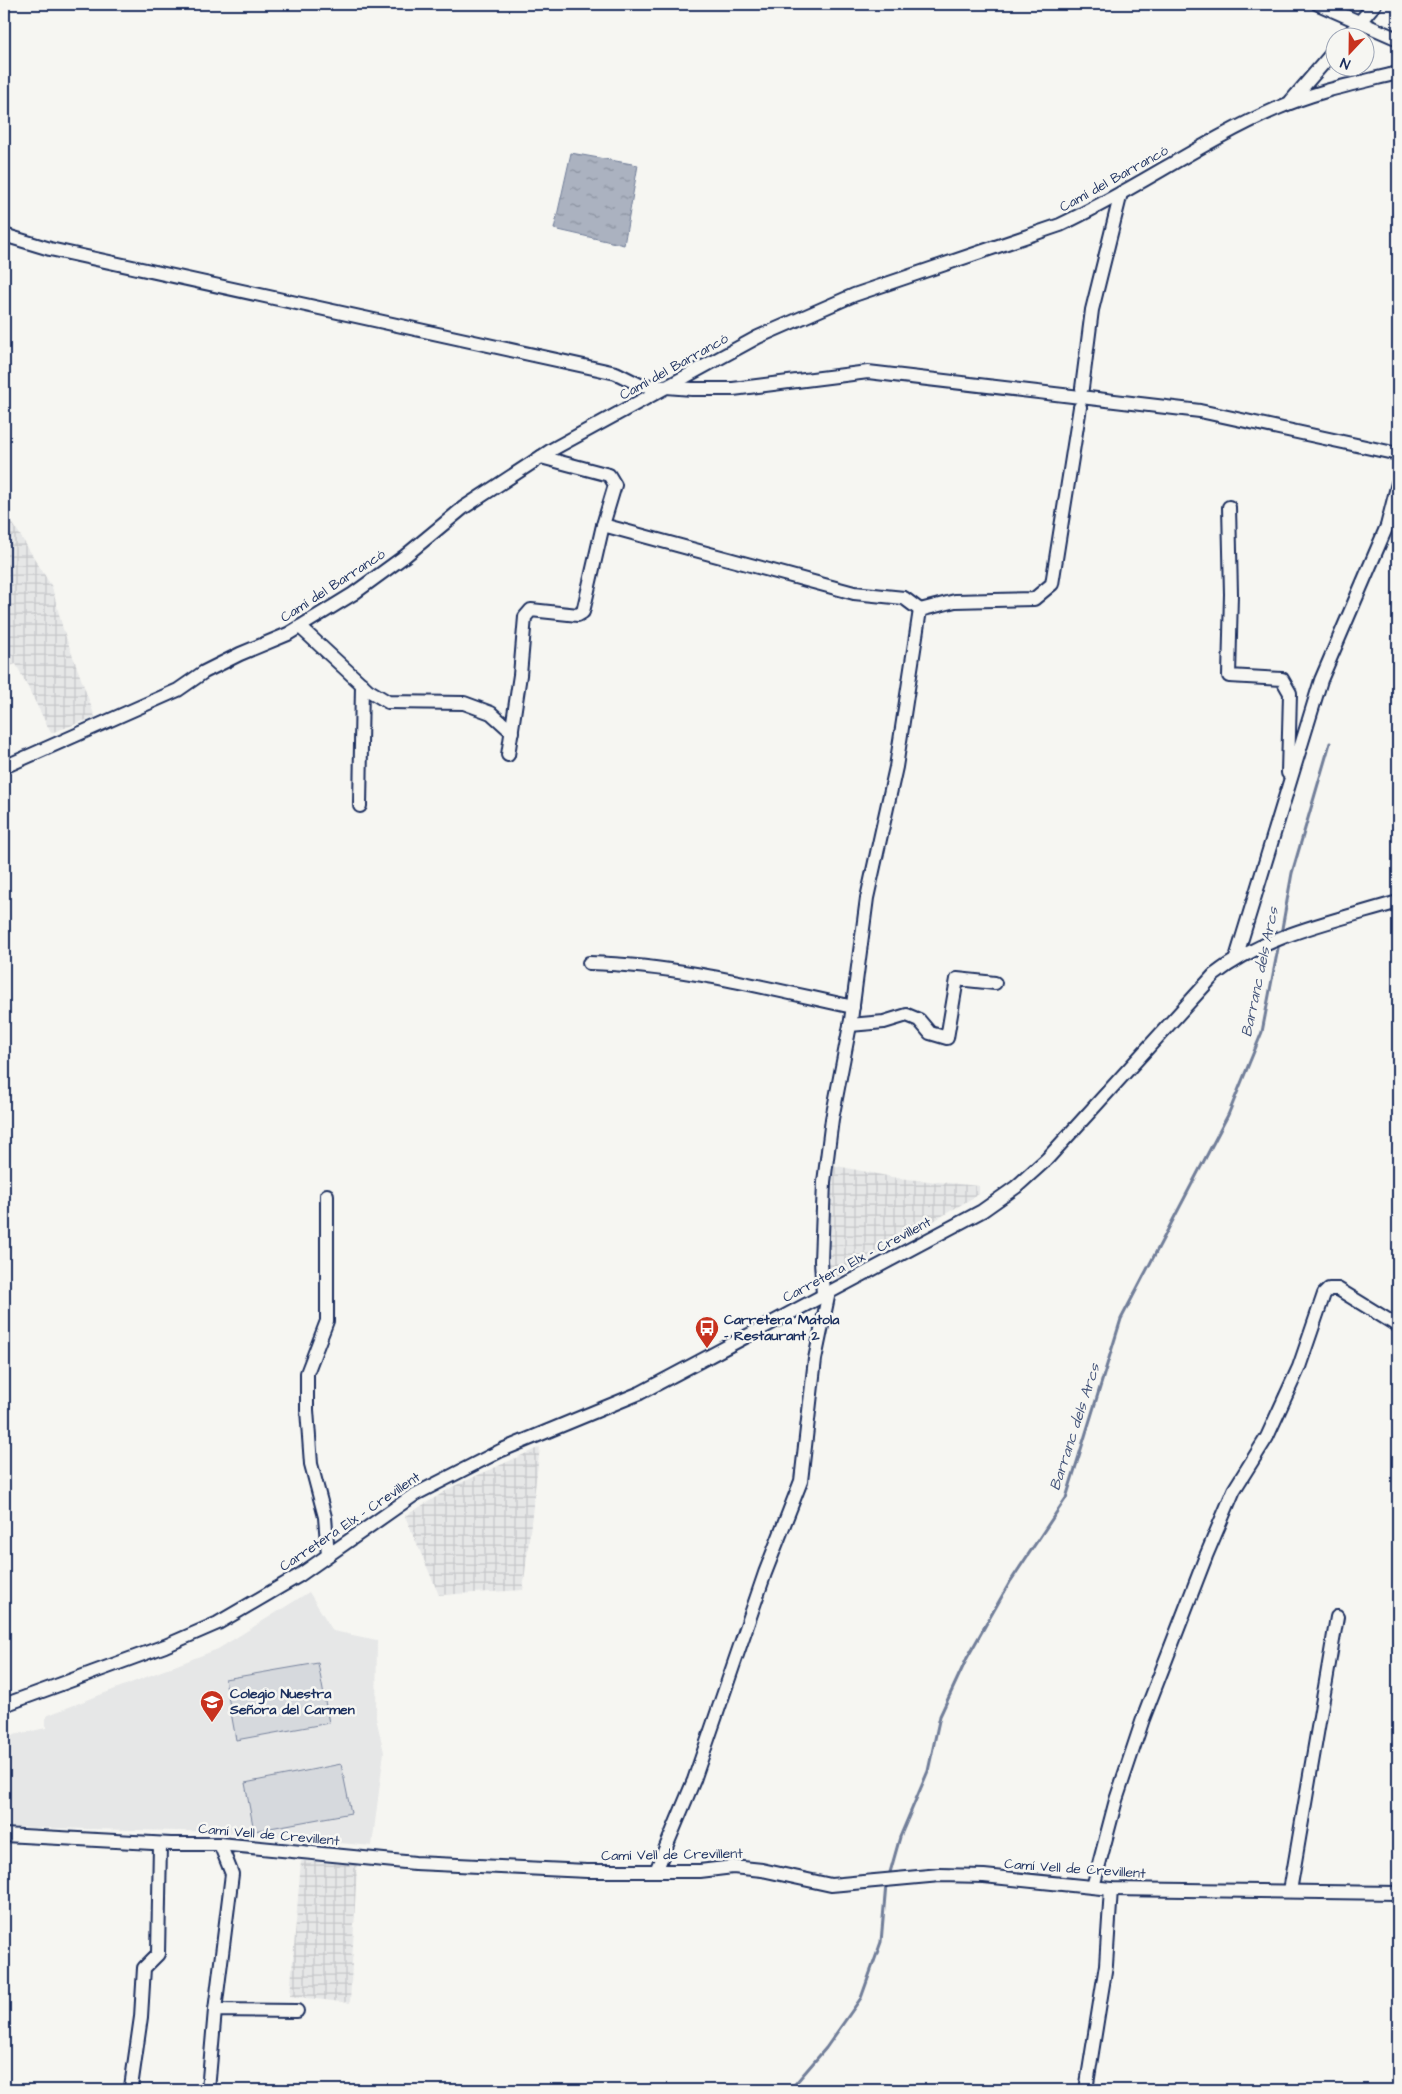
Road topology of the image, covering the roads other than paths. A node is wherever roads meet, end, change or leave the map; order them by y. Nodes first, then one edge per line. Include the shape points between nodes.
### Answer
1 (1318, 4) edge
2 (1375, 4) edge
3 (1360, 22) junction
4 (1355, 28) edge
5 (1398, 38) edge
6 (1324, 63) edge
7 (1398, 73) edge
8 (1290, 103) junction
9 (1121, 193) junction
10 (4, 235) edge
11 (668, 388) junction
12 (1082, 388) dead end
13 (1080, 407) dead end
14 (1398, 454) edge
15 (541, 457) junction
16 (1398, 483) edge
17 (1229, 507) dead end
18 (603, 526) junction
19 (920, 610) junction
20 (300, 627) junction
21 (362, 684) junction
22 (512, 732) junction
23 (508, 755) dead end
24 (4, 767) edge
25 (1287, 791) junction
26 (360, 806) dead end
27 (1398, 902) edge
28 (1236, 958) junction
29 (589, 963) dead end
30 (995, 984) dead end
31 (853, 1007) junction
32 (850, 1025) junction
33 (327, 1196) dead end
34 (826, 1294) junction
35 (1398, 1326) edge
36 (328, 1555) junction
37 (1337, 1617) dead end
38 (4, 1704) edge
39 (4, 1835) edge
40 (160, 1844) junction
41 (220, 1844) junction
42 (656, 1871) junction
43 (1093, 1888) junction
44 (1111, 1889) junction
45 (1290, 1891) junction
46 (1398, 1893) edge
47 (216, 2010) junction
48 (297, 2011) dead end
49 (131, 2088) dead end
50 (208, 2090) edge
51 (1086, 2090) edge

1 - 3 street
2 - 3 street
3 - 4 street
3 - 5 street
6 - 8 street
7 - 8 street, Camí del Barrancó
8 - 9 street, Camí del Barrancó via 1245,124
9 - 11 street, Camí del Barrancó via 1060,225 810,313 758,337
9 - 12 street via 1092,310
10 - 11 street via 50,249 616,373 640,385
11 - 14 street via 732,389 868,372 1200,411
11 - 15 street, Camí del Barrancó
13 - 19 street via 1052,584 1034,599 955,601
15 - 18 street via 609,475 615,485
15 - 20 street, Camí del Barrancó via 463,508 354,594
16 - 25 street via 1387,526 1321,680
17 - 25 street via 1231,594 1228,676 1282,680 1290,692
18 - 19 street via 854,593 904,598
18 - 22 street via 583,612 578,615 531,610 525,617
19 - 31 street via 896,767 867,898
20 - 21 street
20 - 24 street, Camí del Barrancó via 204,672 178,690
21 - 22 street via 388,702 464,703 492,714
21 - 26 street
22 - 23 street
25 - 28 street
27 - 28 street, Carretera Elx - Crevillent via 1314,927
28 - 34 street, Carretera Elx - Crevillent via 1214,975 1047,1159 1016,1188 982,1211
29 - 31 street via 633,964 727,979
30 - 32 street via 957,979 947,1038 930,1033 919,1020 907,1015 884,1022
31 - 32 street
32 - 34 street via 824,1182 821,1260
33 - 36 street via 327,1321 307,1373 307,1410 311,1464 325,1517
34 - 36 street, Carretera Elx - Crevillent via 640,1393 502,1450 450,1476 414,1495
34 - 42 street via 800,1480 694,1780
35 - 43 street via 1338,1289 1329,1289 1324,1294 1299,1367 1267,1437 1234,1490 1206,1556 1143,1719 1116,1800
36 - 38 street, Carretera Elx - Crevillent via 218,1623
37 - 45 street
39 - 40 street, Camí Vell de Crevillent
40 - 41 street, Camí Vell de Crevillent
40 - 49 street via 158,1954 144,1968
41 - 42 street, Camí Vell de Crevillent via 415,1863
41 - 47 street via 232,1874
42 - 43 street, Camí Vell de Crevillent via 733,1867 831,1885 940,1875 984,1876
43 - 44 street, Camí Vell de Crevillent
44 - 45 street, Camí Vell de Crevillent
44 - 51 street via 1106,1965
45 - 46 street, Camí Vell de Crevillent
47 - 48 street
47 - 50 street

